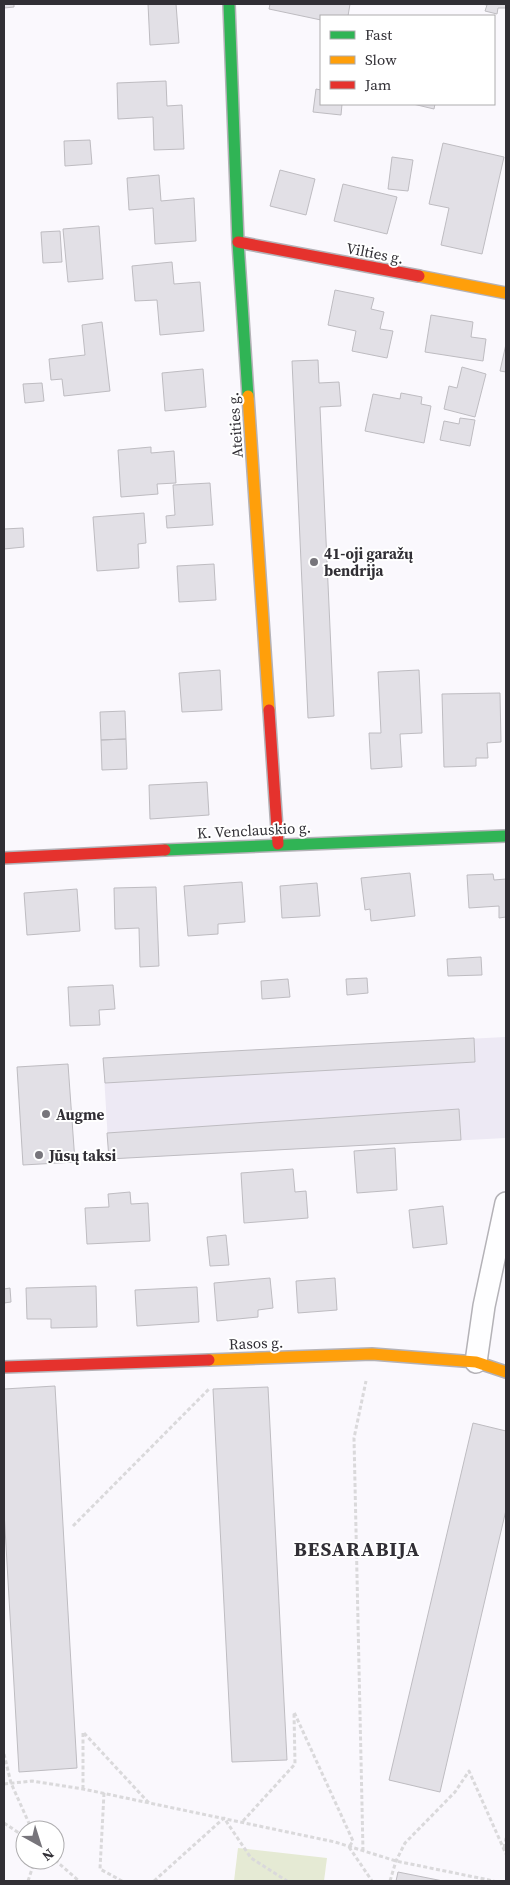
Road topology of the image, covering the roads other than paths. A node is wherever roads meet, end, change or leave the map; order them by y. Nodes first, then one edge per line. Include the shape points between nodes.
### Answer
1 (229, 4) edge
2 (238, 242) junction
3 (506, 293) edge
4 (506, 836) edge
5 (278, 844) junction
6 (4, 858) edge
7 (506, 1203) edge
8 (476, 1362) junction
9 (4, 1367) edge
10 (506, 1372) edge

1 - 2 street, Ateities g.
2 - 3 street, Vilties g.
2 - 5 street, Ateities g.
4 - 5 street, K. Venclauskio g.
5 - 6 street, K. Venclauskio g.
7 - 8 street via 484,1306
8 - 9 street, Rasos g. via 372,1354
8 - 10 street, Rasos g.

